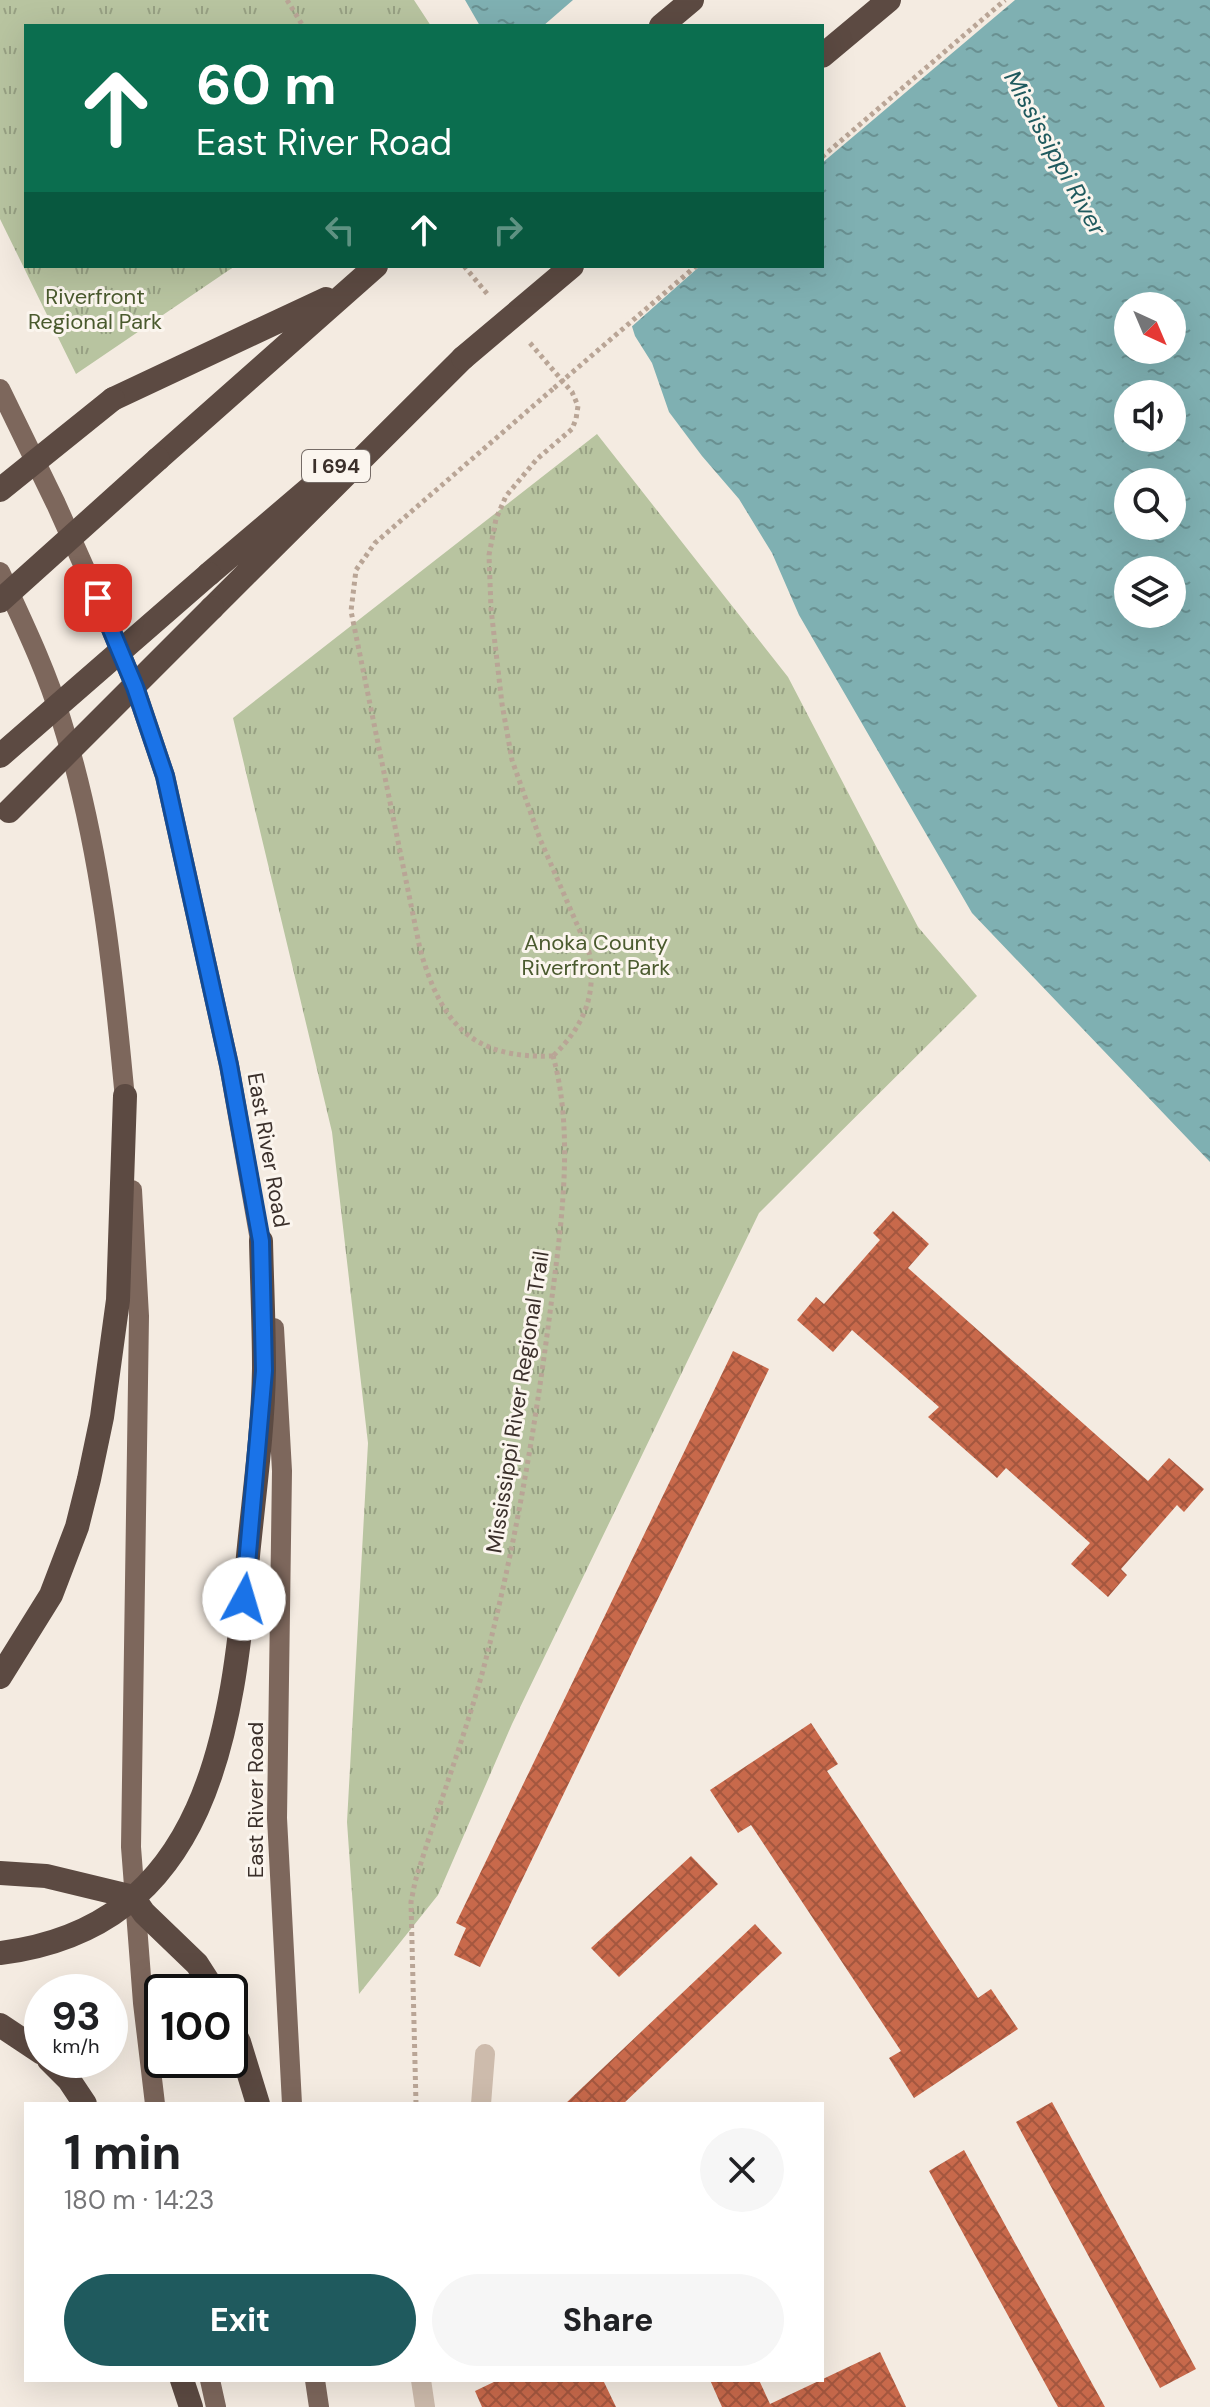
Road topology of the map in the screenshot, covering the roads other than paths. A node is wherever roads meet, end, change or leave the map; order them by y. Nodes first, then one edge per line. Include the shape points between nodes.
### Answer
1 (692, 0) edge
2 (889, 0) edge
3 (663, 24) edge
4 (824, 54) edge
5 (374, 268) edge
6 (570, 268) edge
7 (350, 288) junction
8 (463, 358) junction
9 (0, 389) edge
10 (0, 490) edge
11 (0, 572) edge
12 (0, 601) edge
13 (0, 756) edge
14 (4, 815) edge
15 (125, 1096) junction
16 (261, 1241) junction
17 (0, 1677) edge
18 (0, 1873) edge
19 (133, 1897) junction
20 (0, 1953) edge
21 (203, 1974) edge
22 (0, 2025) edge
23 (24, 2041) edge
24 (485, 2054) dead end
25 (248, 2071) edge
26 (67, 2078) edge
27 (84, 2102) edge
28 (155, 2102) edge
29 (257, 2102) edge
30 (292, 2102) edge
31 (481, 2102) edge
32 (183, 2382) edge
33 (210, 2382) edge
34 (315, 2382) edge
35 (421, 2382) edge
36 (191, 2407) edge
37 (216, 2407) edge
38 (319, 2407) edge
39 (425, 2407) edge

1 - 3 highway
2 - 4 highway
5 - 7 highway
6 - 8 highway, I 694, bridge
7 - 10 highway, bridge via 113,399
7 - 12 highway, bridge
8 - 13 highway, I 694, bridge
8 - 14 highway, bridge
9 - 16 main road, East River Road via 82,561 135,687 165,776 229,1065
11 - 15 main road via 35,649 73,760 105,916
15 - 17 highway via 118,1300 89,1479 51,1595
15 - 19 main road via 139,1316
16 - 19 highway via 264,1371 231,1702 198,1811 181,1841
16 - 30 main road, East River Road via 274,1333 281,1457 277,1818
18 - 19 highway via 61,1879
19 - 20 highway via 69,1936
19 - 21 highway
19 - 28 main road
22 - 23 highway
24 - 31 lane
25 - 29 highway
26 - 27 highway
32 - 36 highway
33 - 37 main road
34 - 38 main road
35 - 39 lane

